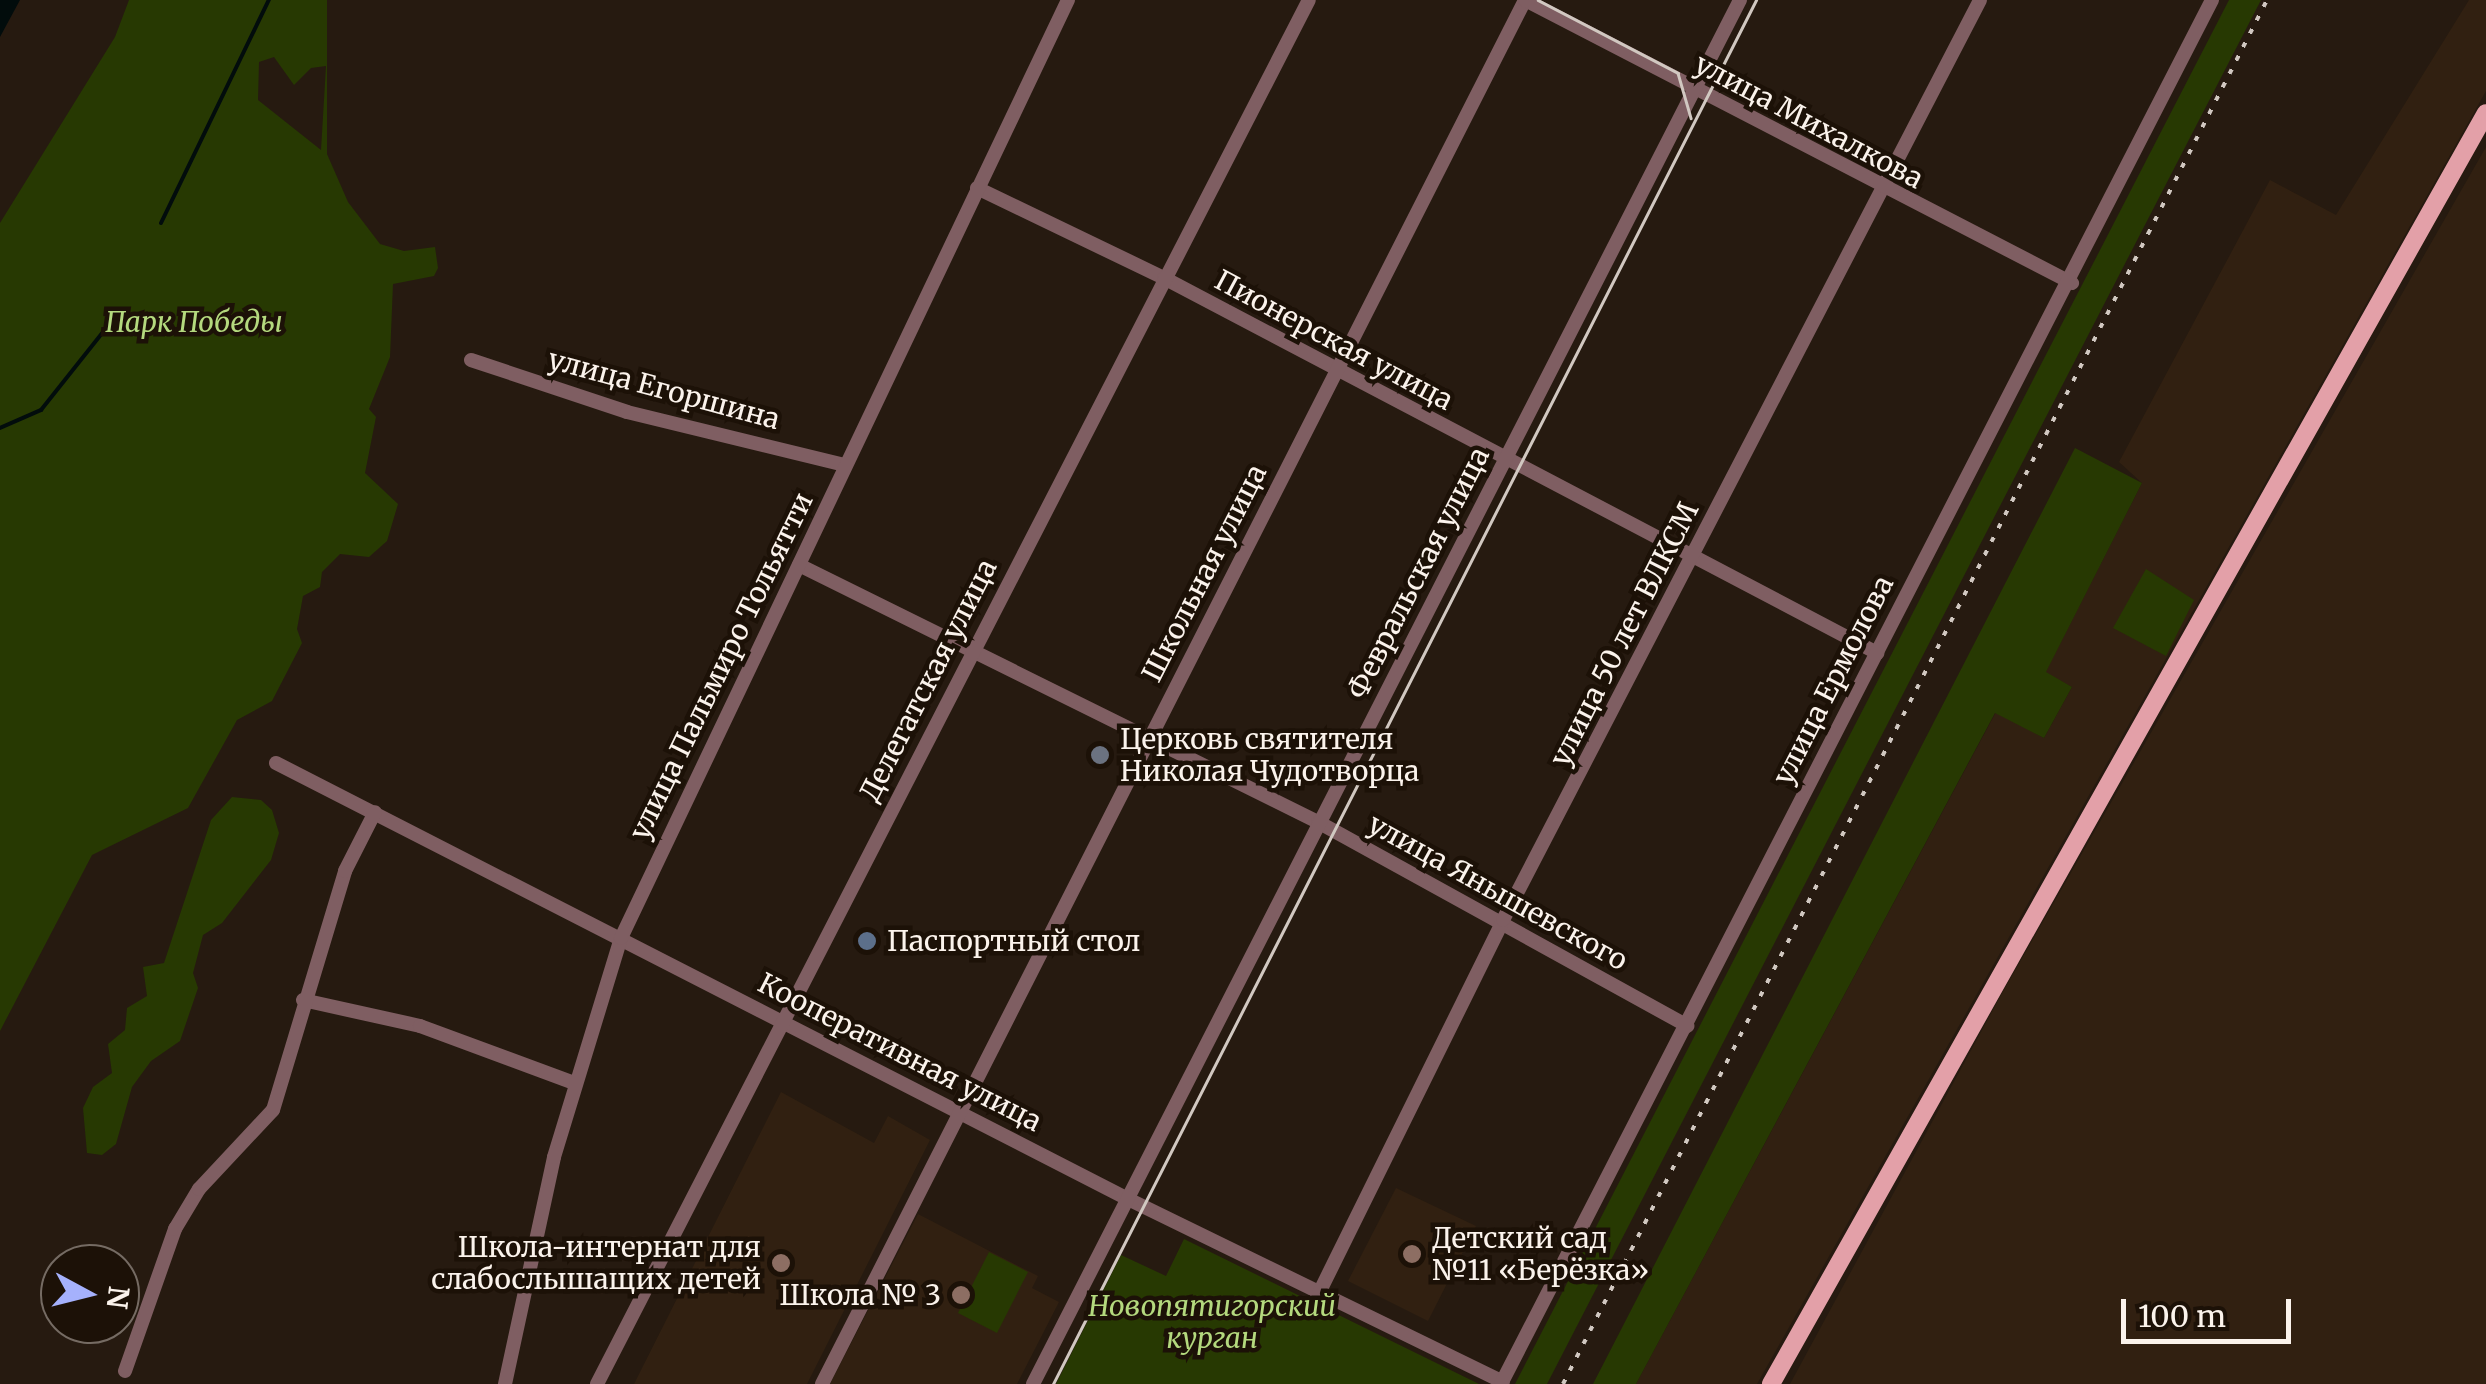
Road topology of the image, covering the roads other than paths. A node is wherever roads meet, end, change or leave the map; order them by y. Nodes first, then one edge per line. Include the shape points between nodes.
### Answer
1 (1068, 0) edge
2 (1309, 0) edge
3 (1524, 0) edge
4 (1740, 0) edge
5 (1980, 0) edge
6 (2212, 0) edge
7 (1694, 88) junction
8 (2486, 114) edge
9 (978, 188) junction
10 (1880, 188) junction
11 (1164, 278) junction
12 (2072, 283) junction
13 (471, 360) dead end
14 (1335, 370) junction
15 (1504, 458) junction
16 (845, 465) junction
17 (1693, 557) junction
18 (800, 565) junction
19 (970, 651) junction
20 (1876, 653) junction
21 (1148, 740) junction
22 (276, 763) dead end
23 (375, 812) junction
24 (1318, 822) junction
25 (1503, 920) junction
26 (621, 938) junction
27 (303, 1000) junction
28 (783, 1020) junction
29 (1687, 1026) junction
30 (574, 1084) junction
31 (958, 1110) junction
32 (1128, 1199) junction
33 (1318, 1294) junction
34 (125, 1371) dead end
35 (1502, 1383) edge
36 (505, 1384) edge
37 (596, 1384) edge
38 (822, 1384) edge
39 (1034, 1384) edge
40 (1772, 1384) edge

1 - 9 street, улица Пальмиро Тольятти
2 - 11 street, Делегатская улица
3 - 7 street, улица Михалкова
3 - 14 street, Школьная улица
4 - 7 street, Февральская улица
5 - 10 street, улица 50 лет ВЛКСМ
6 - 12 street, улица Ермолова
7 - 10 street, улица Михалкова
7 - 15 street, Февральская улица
8 - 40 main road
9 - 11 street, Пионерская улица
9 - 16 street, улица Пальмиро Тольятти
10 - 12 street, улица Михалкова
10 - 17 street, улица 50 лет ВЛКСМ
11 - 14 street, Пионерская улица
11 - 19 street, Делегатская улица
12 - 20 street, улица Ермолова
13 - 16 street, улица Егоршина via 628,412
14 - 15 street, Пионерская улица
14 - 21 street, Школьная улица
15 - 17 street, Пионерская улица
15 - 24 street, Февральская улица
16 - 18 street, улица Пальмиро Тольятти
17 - 20 street, Пионерская улица
17 - 25 street, улица 50 лет ВЛКСМ
18 - 19 street, улица Янышевского
18 - 26 street, улица Пальмиро Тольятти
19 - 21 street, улица Янышевского
19 - 28 street, Делегатская улица
20 - 29 street, улица Ермолова
21 - 24 street, улица Янышевского
21 - 31 street, Школьная улица
22 - 23 street, Кооперативная улица
23 - 26 street, Кооперативная улица
23 - 27 street via 344,872
24 - 25 street, улица Янышевского
24 - 32 street, Февральская улица
25 - 29 street, улица Янышевского
25 - 33 street, улица 50 лет ВЛКСМ
26 - 28 street, Кооперативная улица
26 - 30 street, улица Пальмиро Тольятти
27 - 30 street via 420,1026
27 - 34 street via 273,1110 199,1189 176,1229
28 - 31 street, Кооперативная улица
28 - 37 street, Делегатская улица
29 - 35 street, улица Ермолова
30 - 36 street, улица Пальмиро Тольятти
31 - 32 street, Кооперативная улица
31 - 38 street, Школьная улица
32 - 33 street, Кооперативная улица
32 - 39 street, Февральская улица
33 - 35 street, Кооперативная улица

